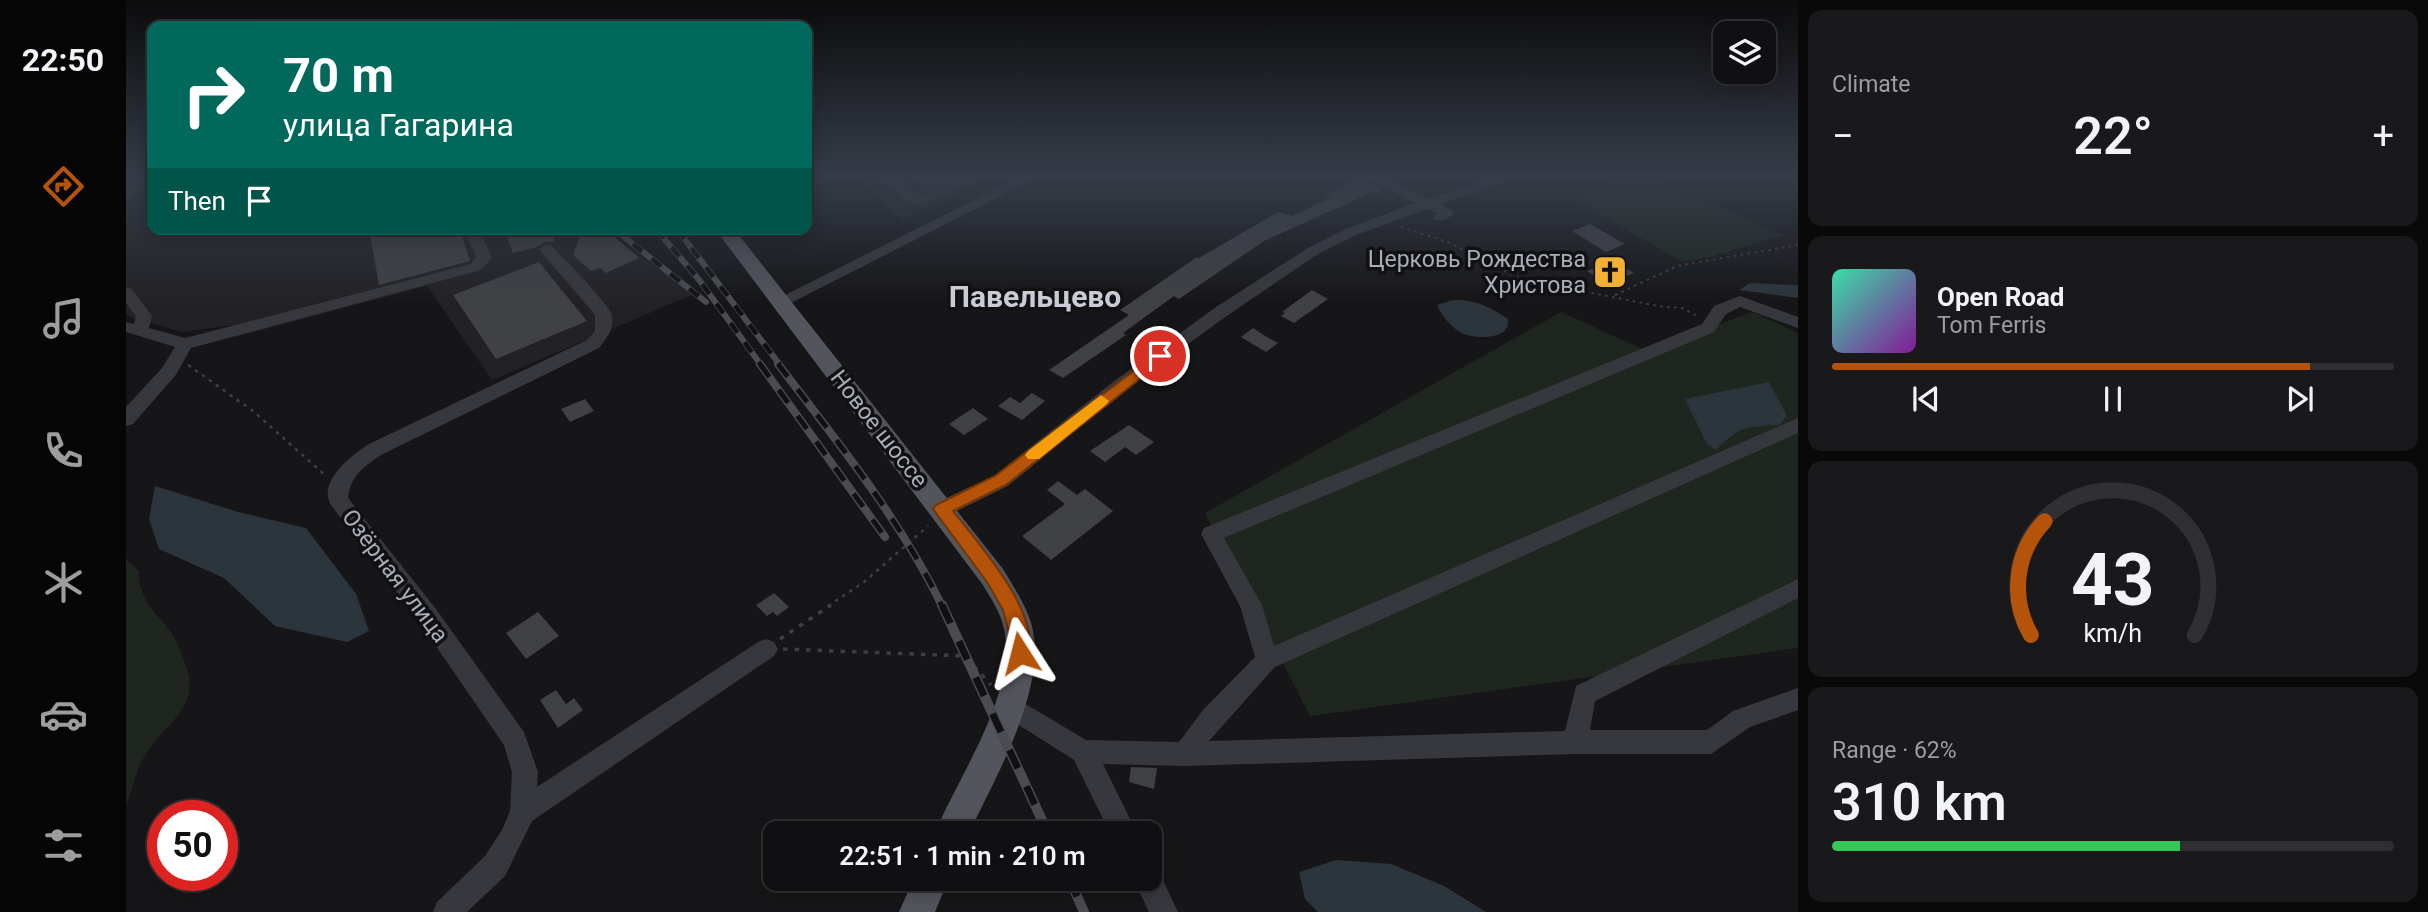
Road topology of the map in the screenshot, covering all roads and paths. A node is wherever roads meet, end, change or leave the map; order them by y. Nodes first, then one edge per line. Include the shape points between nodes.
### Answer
1 (949, 218) edge
2 (1397, 218) edge
3 (1380, 221) junction
4 (474, 235) edge
5 (733, 235) edge
6 (1798, 245) edge
7 (547, 249) dead end
8 (126, 292) edge
9 (1615, 295) junction
10 (781, 301) junction
11 (1798, 323) edge
12 (1709, 328) junction
13 (133, 329) edge
14 (181, 351) junction
15 (126, 419) edge
16 (1798, 425) edge
17 (338, 486) junction
18 (932, 514) junction
19 (1798, 588) edge
20 (766, 649) junction
21 (1266, 660) junction
22 (1798, 699) edge
23 (1009, 705) junction
24 (1575, 742) junction
25 (1083, 752) junction
26 (1185, 754) junction
27 (523, 812) junction
28 (957, 821) edge
29 (1118, 821) edge
30 (926, 891) edge
31 (1154, 891) edge
32 (447, 912) edge
33 (917, 912) edge
34 (1164, 912) edge

1 - 10 street
2 - 3 street
3 - 9 path via 1448,242 1521,279
3 - 18 street via 1313,251 1233,303 1119,386 1001,481
4 - 14 street via 484,258 476,267
5 - 10 main road, Новое шоссе
6 - 9 path via 1677,266
7 - 17 street, Озёрная улица via 603,314 603,332 593,344 368,453
8 - 13 street via 144,317
9 - 12 path via 1682,308
10 - 18 main road, Новое шоссе
11 - 12 street via 1740,301 1720,310
12 - 21 street via 1211,534 1251,605
13 - 14 street
14 - 15 street via 169,372
14 - 17 path
16 - 21 street
17 - 27 street, Озёрная улица via 338,500 428,616 515,740 525,772
18 - 20 path via 929,525 864,582
18 - 23 main road, Новое шоссе via 993,577 1011,609 1021,639
19 - 24 street via 1584,694
20 - 23 path via 965,656
20 - 27 street
21 - 26 street
22 - 24 street via 1742,719 1711,742
23 - 25 street
23 - 28 main road, Новое шоссе
24 - 26 street
25 - 26 street
25 - 29 street
27 - 32 street, Озёрная улица via 495,866
30 - 33 main road
31 - 34 street

